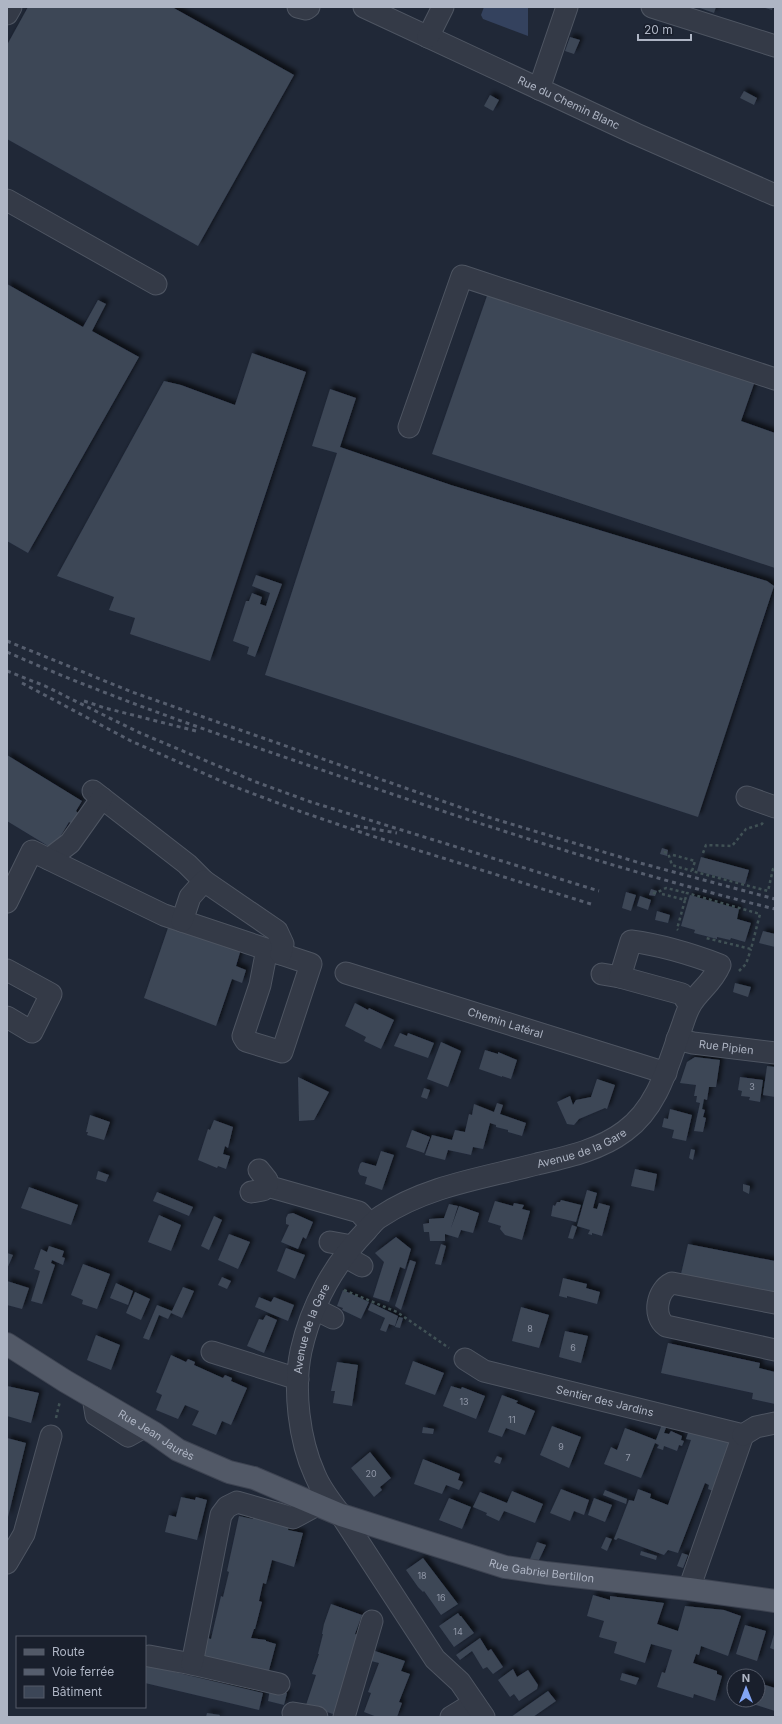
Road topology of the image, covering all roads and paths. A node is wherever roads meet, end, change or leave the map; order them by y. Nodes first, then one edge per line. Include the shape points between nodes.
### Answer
1 (11, 7) edge
2 (298, 7) edge
3 (309, 7) edge
4 (364, 7) edge
5 (443, 7) edge
6 (567, 7) edge
7 (652, 7) edge
8 (7, 14) edge
9 (428, 37) junction
10 (775, 46) edge
11 (539, 89) junction
12 (775, 196) edge
13 (7, 200) edge
14 (156, 284) dead end
15 (775, 379) edge
16 (409, 427) dead end
17 (747, 797) dead end
18 (772, 806) edge
19 (664, 852) dead end
20 (703, 853) dead end
21 (673, 855) dead end
22 (49, 859) junction
23 (775, 869) edge
24 (692, 871) junction
25 (204, 881) junction
26 (653, 893) dead end
27 (687, 893) junction
28 (662, 894) dead end
29 (685, 900) junction
30 (7, 902) edge
31 (182, 921) junction
32 (684, 932) dead end
33 (700, 936) dead end
34 (751, 949) junction
35 (7, 970) edge
36 (346, 973) dead end
37 (737, 973) dead end
38 (690, 1006) junction
39 (7, 1017) edge
40 (678, 1039) junction
41 (775, 1053) edge
42 (666, 1073) junction
43 (259, 1183) dead end
44 (371, 1225) junction
45 (327, 1283) junction
46 (775, 1303) edge
47 (7, 1344) edge
48 (775, 1350) edge
49 (212, 1352) dead end
50 (465, 1359) joint
51 (298, 1379) junction
52 (65, 1381) junction
53 (775, 1423) edge
54 (743, 1435) junction
55 (51, 1436) joint
56 (317, 1504) junction
57 (341, 1515) junction
58 (7, 1563) edge
59 (689, 1589) junction
60 (775, 1601) edge
61 (372, 1621) dead end
62 (149, 1656) dead end
63 (192, 1664) junction
64 (279, 1684) dead end
65 (479, 1710) edge
66 (293, 1713) dead end
67 (317, 1717) edge
68 (344, 1717) edge
69 (451, 1717) edge

1 - 8 street
2 - 3 street
4 - 9 street, Rue du Chemin Blanc
5 - 9 street
6 - 11 street
7 - 10 street
9 - 11 street, Rue du Chemin Blanc
11 - 12 street, Rue du Chemin Blanc
13 - 14 street
15 - 16 street via 462,276
17 - 18 street
18 - 20 path via 762,824 746,829 732,846 706,845
19 - 24 path via 668,853 672,865
21 - 24 path via 695,861
22 - 25 street via 70,843 97,795 187,864
22 - 30 street via 32,851
22 - 31 street via 164,915
23 - 24 path via 768,891
25 - 31 street via 190,898
25 - 31 street via 277,931 283,944 274,951
26 - 27 path via 666,888
27 - 29 path
27 - 34 path via 760,914
28 - 29 path
29 - 32 path via 677,929
33 - 34 path
34 - 37 path via 746,964
35 - 39 street via 51,994 32,1032
36 - 42 street, Chemin Latéral
38 - 38 street, Avenue de la Gare via 714,977 720,965 654,944 631,941 611,975 682,994
38 - 40 street, Avenue de la Gare
40 - 41 street, Rue Pipien
40 - 42 street, Avenue de la Gare
42 - 44 street, Avenue de la Gare via 639,1119 612,1140 573,1154 438,1190 409,1202
43 - 44 street via 359,1212
44 - 45 street, Avenue de la Gare via 347,1253
45 - 50 path via 397,1312
45 - 51 street, Avenue de la Gare via 324,1313 304,1340
46 - 48 street via 672,1283 665,1286 660,1294 658,1314 666,1326
47 - 52 main road, Rue Jean Jaurès
49 - 51 street
50 - 54 street, Sentier des Jardins via 484,1371
51 - 57 street, Avenue de la Gare via 301,1428 309,1461 326,1495
52 - 55 path
52 - 56 main road, Rue Jean Jaurès via 178,1450 229,1472 254,1478
53 - 54 street via 756,1427
54 - 59 street
55 - 58 street via 24,1534
56 - 57 main road, Rue Gabriel Bertillon
56 - 63 street via 293,1518 237,1502 221,1515
57 - 59 main road, Rue Gabriel Bertillon via 505,1567
57 - 65 street, Avenue de la Gare via 435,1659 460,1682
59 - 60 main road, Rue Gabriel Bertillon
61 - 68 street
62 - 63 street
63 - 64 street
65 - 69 street
66 - 67 street

